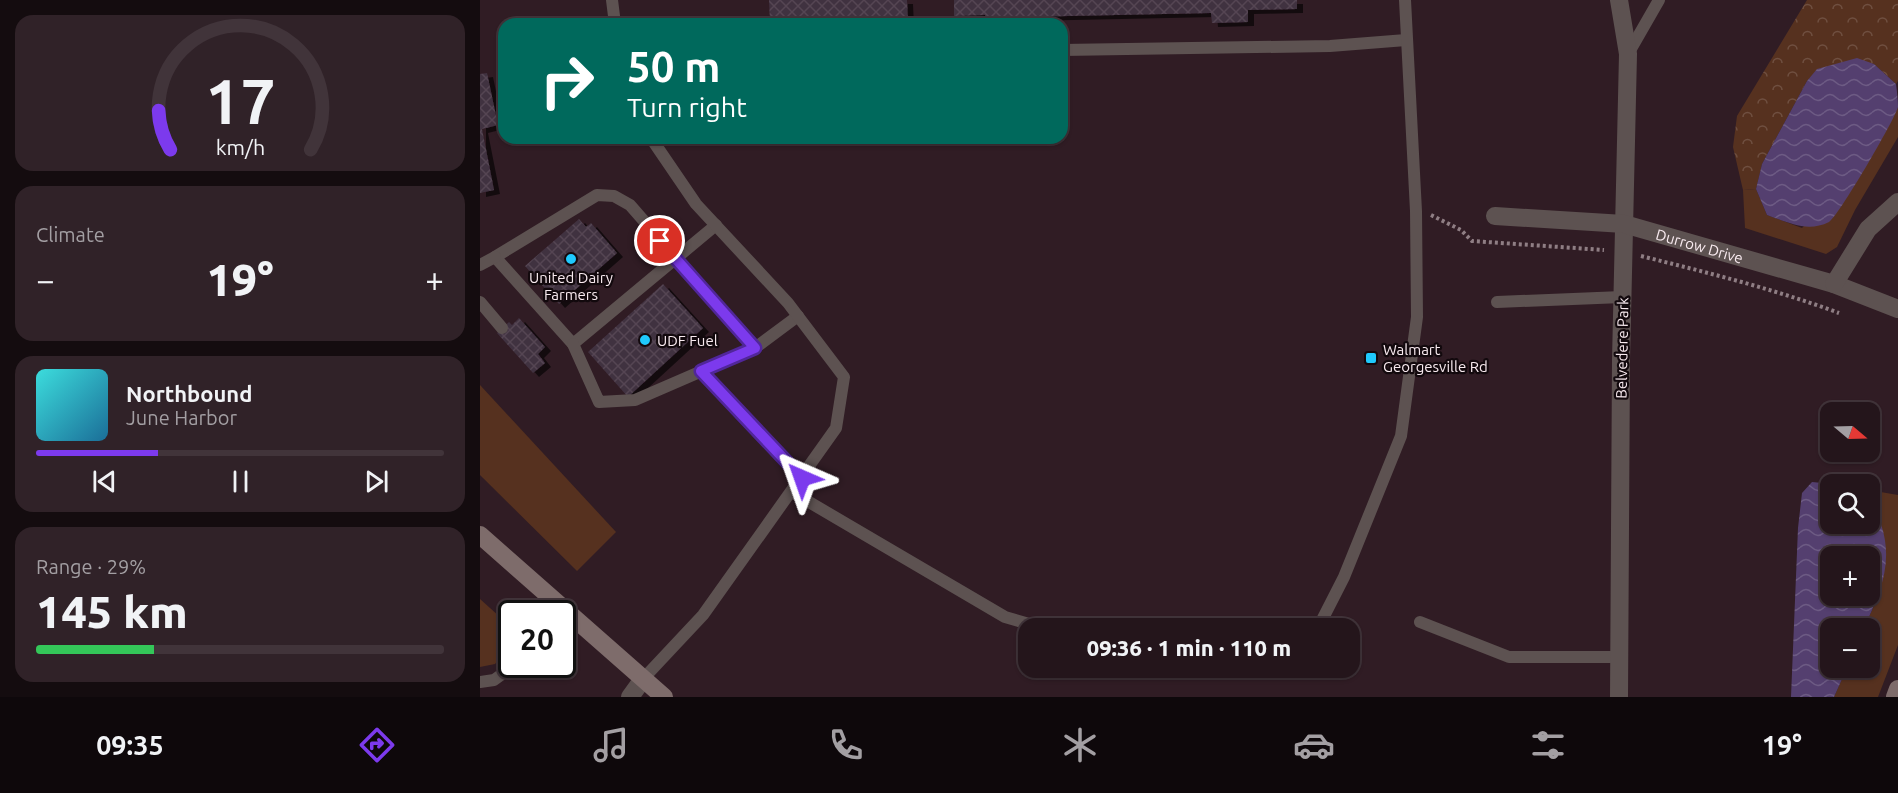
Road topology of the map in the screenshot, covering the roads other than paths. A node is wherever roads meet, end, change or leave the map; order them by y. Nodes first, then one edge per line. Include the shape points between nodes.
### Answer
1 (612, 0) edge
2 (1405, 0) edge
3 (1619, 0) edge
4 (1659, 0) edge
5 (614, 18) edge
6 (1406, 40) junction
7 (1068, 50) edge
8 (1628, 54) junction
9 (655, 144) edge
10 (1898, 202) edge
11 (1495, 216) dead end
12 (1624, 224) junction
13 (716, 225) junction
14 (495, 257) junction
15 (675, 258) junction
16 (480, 265) edge
17 (1834, 284) junction
18 (1622, 297) junction
19 (480, 302) edge
20 (1497, 302) dead end
21 (1898, 309) edge
22 (798, 316) junction
23 (502, 328) dead end
24 (573, 344) junction
25 (755, 348) junction
26 (701, 371) junction
27 (802, 478) junction
28 (792, 492) junction
29 (480, 535) edge
30 (547, 600) edge
31 (1323, 618) edge
32 (1018, 621) edge
33 (1420, 622) dead end
34 (576, 626) edge
35 (1619, 657) junction
36 (498, 677) edge
37 (643, 679) junction
38 (480, 682) edge
39 (1898, 688) edge
40 (630, 697) edge
41 (664, 697) edge
42 (1619, 697) edge
43 (1895, 697) edge

1 - 5 lane
2 - 6 lane
3 - 8 street, Belvedere Park
4 - 8 lane
6 - 7 lane via 1329,46
6 - 31 lane via 1416,211 1417,316 1401,436 1344,577
8 - 12 street, Belvedere Park
9 - 13 lane via 696,204
10 - 17 street via 1868,229
11 - 12 street, Durrow Drive
12 - 17 street, Durrow Drive
12 - 18 street, Belvedere Park
13 - 15 lane
13 - 22 lane
14 - 15 lane via 597,195 614,196 630,205
14 - 16 lane
14 - 24 lane
15 - 24 lane
15 - 25 lane
17 - 21 street, Durrow Drive
18 - 20 lane
18 - 35 street, Belvedere Park
19 - 23 lane
22 - 25 lane
22 - 27 lane via 844,377 836,428
24 - 26 lane via 599,402 635,400
25 - 26 lane
26 - 27 lane
27 - 28 lane
28 - 32 lane via 1005,617
28 - 37 lane via 703,615
29 - 30 main road
33 - 35 lane via 1509,657
34 - 37 main road
35 - 42 street, Belvedere Park
36 - 38 lane
37 - 40 street
37 - 41 main road
39 - 43 main road

